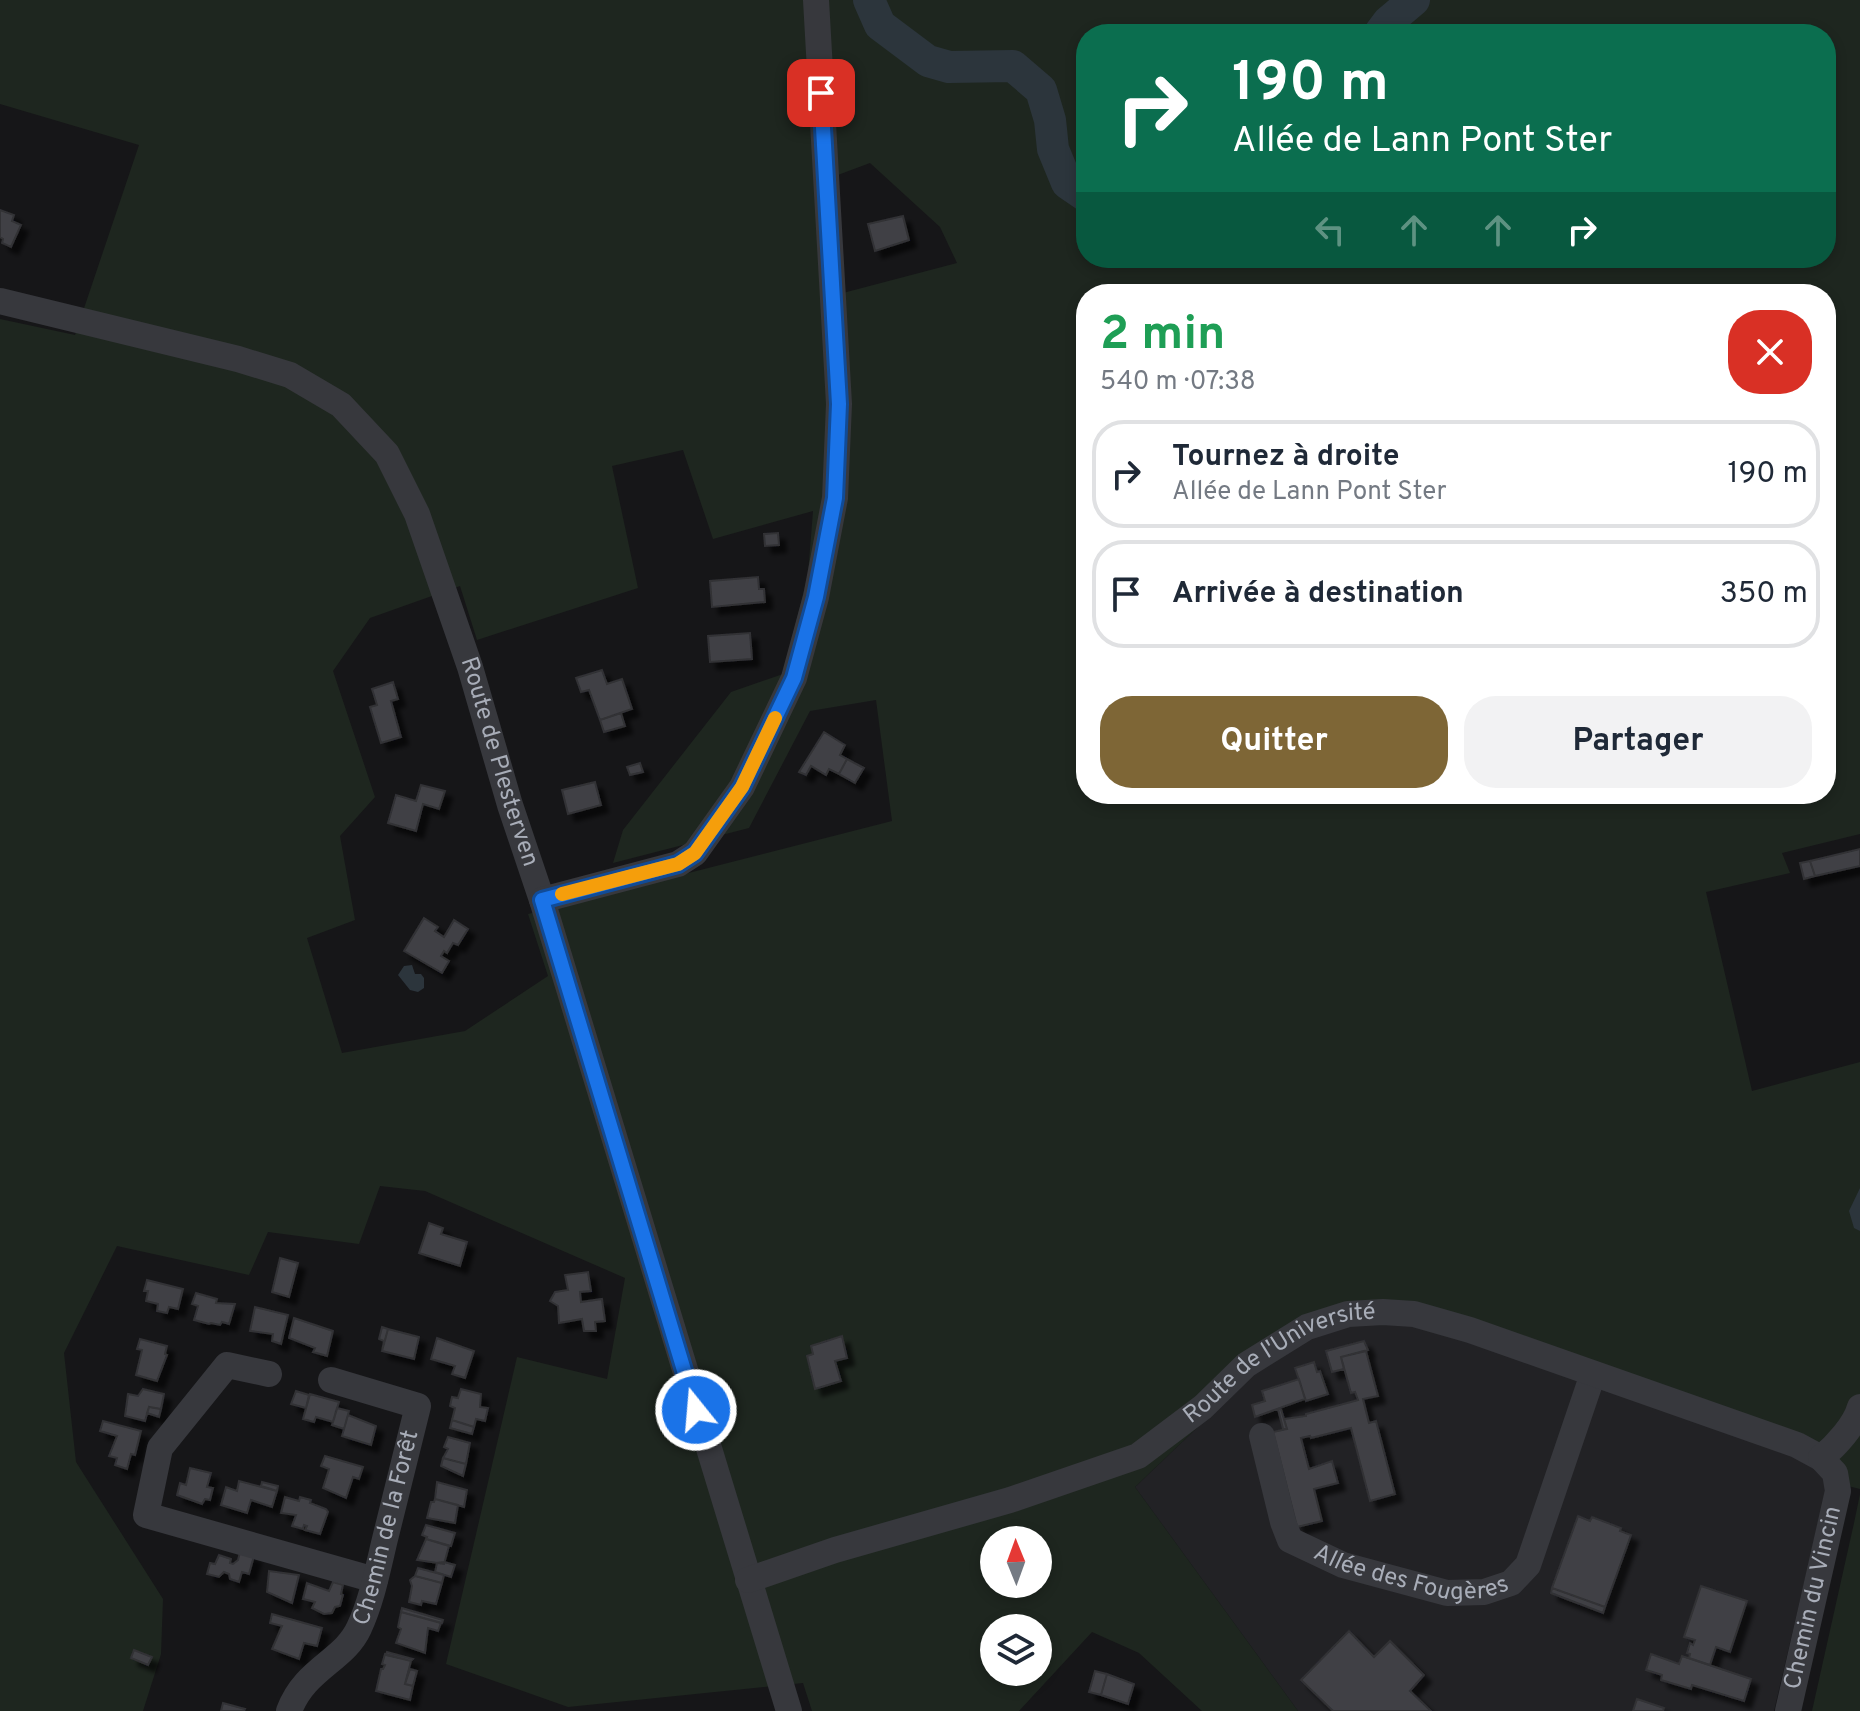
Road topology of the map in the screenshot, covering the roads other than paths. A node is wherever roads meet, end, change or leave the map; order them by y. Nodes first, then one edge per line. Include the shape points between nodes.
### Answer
1 (816, 0) edge
2 (0, 301) edge
3 (542, 900) junction
4 (269, 1374) dead end
5 (1593, 1374) junction
6 (331, 1380) dead end
7 (1860, 1407) edge
8 (1262, 1436) dead end
9 (1821, 1458) junction
10 (1849, 1495) edge
11 (375, 1580) junction
12 (748, 1580) junction
13 (289, 1711) edge
14 (789, 1711) edge
15 (1788, 1711) edge

1 - 3 street via 839,404 835,498 794,678 742,787 695,853 678,864
2 - 3 street, Route de Plesterven via 290,375 341,405 387,454 427,542
3 - 12 street, Route de Plesterven
4 - 11 street via 227,1365 160,1448 146,1515
5 - 8 street, Allée des Fougères via 1528,1565 1511,1583 1484,1592 1447,1593 1343,1565 1290,1540
5 - 9 street, Route de l'Université
5 - 12 street, Route de l'Université via 1414,1314 1348,1314 1307,1327 1246,1365 1203,1407 1138,1456
6 - 11 street, Chemin de la Forêt via 418,1406
7 - 9 street
9 - 10 street, Chemin du Vincin
10 - 15 street, Chemin du Vincin
11 - 13 street, Chemin de la Forêt via 359,1629 308,1677
12 - 14 street, Route de Plesterven

